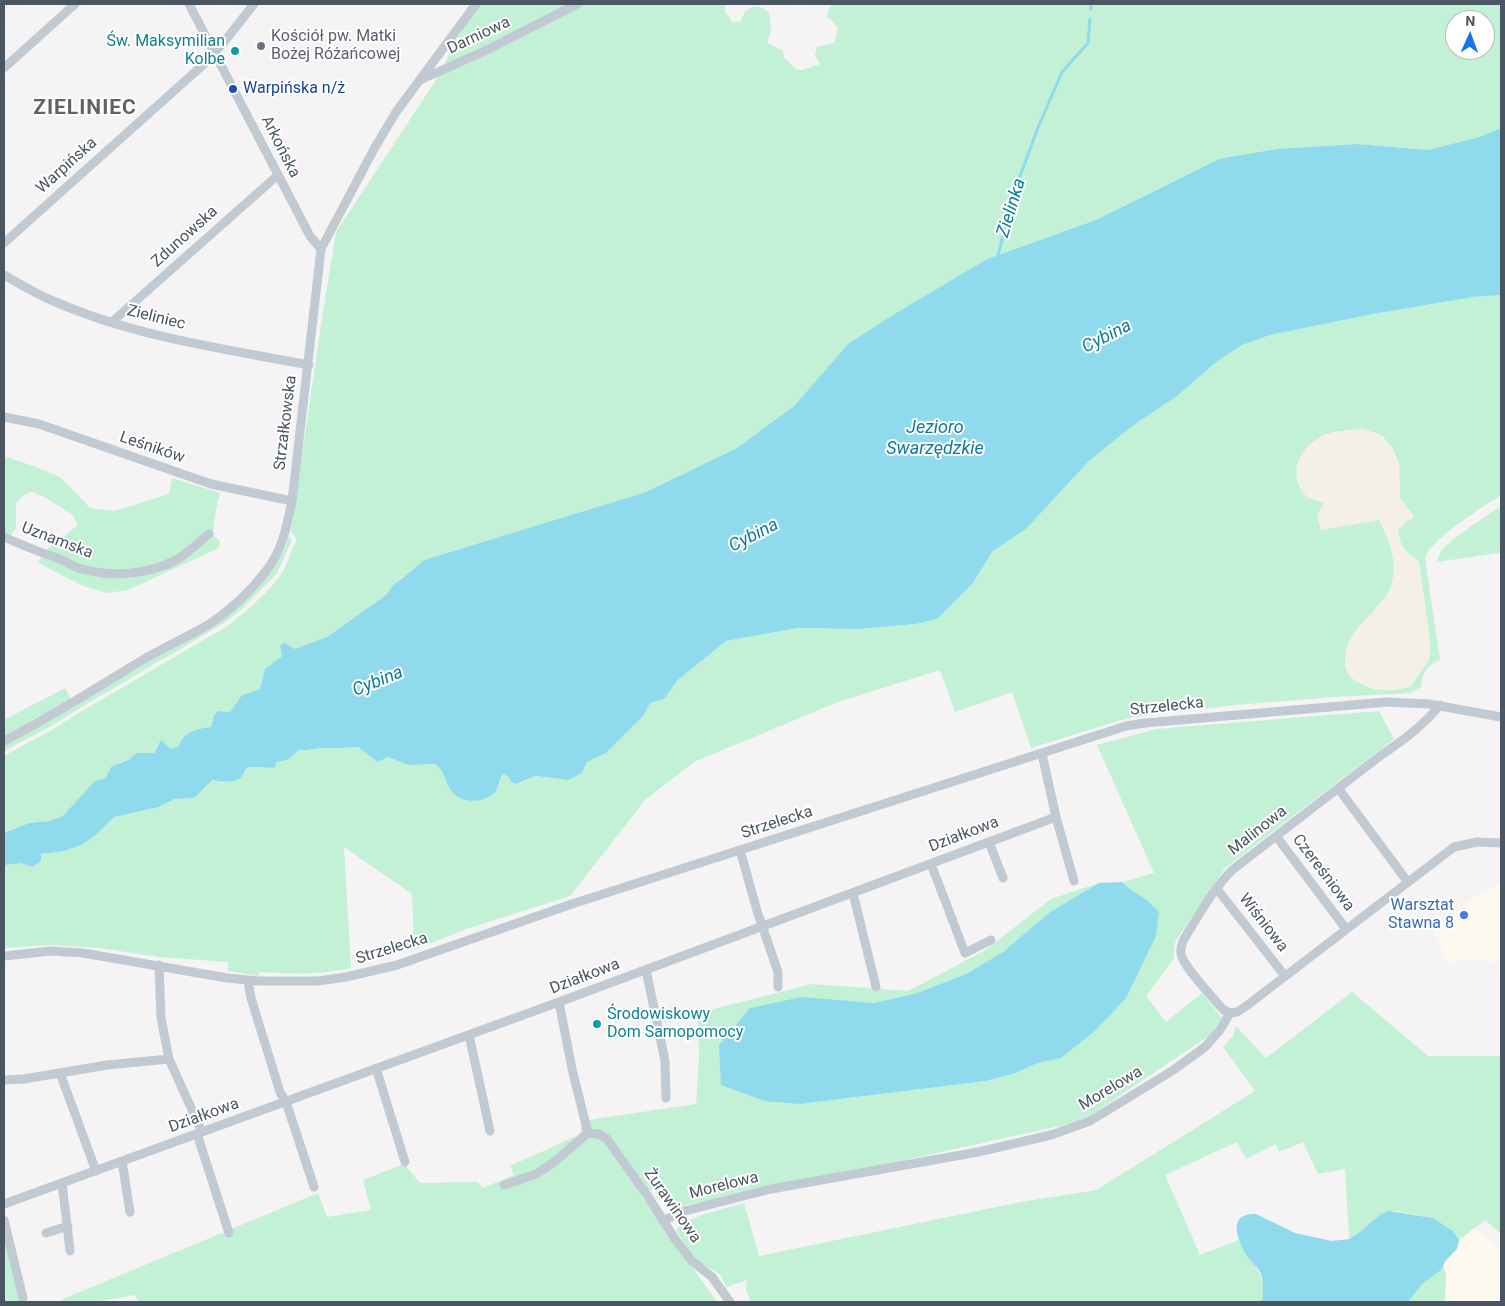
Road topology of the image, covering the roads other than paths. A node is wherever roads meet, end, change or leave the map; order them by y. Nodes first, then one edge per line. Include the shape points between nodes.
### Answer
1 (75, 4) edge
2 (189, 4) edge
3 (254, 4) edge
4 (476, 4) edge
5 (577, 4) edge
6 (214, 53) junction
7 (4, 68) edge
8 (420, 80) junction
9 (278, 175) junction
10 (4, 243) edge
11 (321, 249) junction
12 (4, 275) edge
13 (112, 322) junction
14 (309, 365) junction
15 (4, 417) edge
16 (292, 501) junction
17 (209, 534) dead end
18 (4, 537) edge
19 (1440, 705) junction
20 (1501, 717) edge
21 (4, 741) edge
22 (1042, 754) junction
23 (1338, 788) junction
24 (1056, 817) junction
25 (1276, 836) junction
26 (989, 842) junction
27 (1501, 843) edge
28 (740, 850) junction
29 (931, 864) junction
30 (1003, 878) dead end
31 (1074, 880) dead end
32 (1407, 881) junction
33 (1217, 889) junction
34 (852, 893) junction
35 (764, 926) junction
36 (1346, 929) junction
37 (991, 940) dead end
38 (4, 956) edge
39 (159, 965) junction
40 (646, 970) junction
41 (1285, 976) junction
42 (248, 981) junction
43 (778, 987) dead end
44 (876, 987) dead end
45 (559, 1002) junction
46 (1230, 1014) junction
47 (469, 1035) junction
48 (169, 1059) junction
49 (376, 1068) junction
50 (60, 1073) junction
51 (4, 1080) edge
52 (666, 1098) dead end
53 (286, 1102) junction
54 (490, 1131) dead end
55 (199, 1133) junction
56 (588, 1133) junction
57 (122, 1161) junction
58 (405, 1162) dead end
59 (96, 1171) junction
60 (62, 1182) junction
61 (504, 1186) dead end
62 (314, 1188) dead end
63 (4, 1204) edge
64 (130, 1212) dead end
65 (4, 1220) edge
66 (663, 1221) junction
67 (68, 1226) junction
68 (46, 1233) dead end
69 (229, 1233) dead end
70 (70, 1251) dead end
71 (23, 1298) dead end
72 (730, 1302) edge

1 - 7 street
2 - 6 street, Arkońska
3 - 6 street, Warpińska
4 - 8 street, Strzałkowska
5 - 8 street, Darniowa
6 - 9 street, Arkońska
6 - 10 street, Warpińska
8 - 11 street, Strzałkowska via 374,149
9 - 11 street, Arkońska via 310,236
9 - 13 street, Zdunowska
11 - 14 street, Strzałkowska
12 - 13 street, Zieliniec via 57,303
13 - 14 street, Zieliniec via 154,334
14 - 16 street, Strzałkowska
15 - 16 street, Leśników via 39,424 211,484
16 - 21 street, Strzałkowska via 285,533 274,560 258,582 223,614
17 - 18 street, Uznamska via 174,561 126,574 81,569
19 - 20 street, Strzelecka
19 - 22 street, Strzelecka via 1377,703 1145,723
19 - 23 street, Malinowa via 1401,742
22 - 24 street
22 - 28 street, Strzelecka
23 - 25 street, Malinowa
23 - 32 street
24 - 26 street, Działkowa
24 - 31 street
25 - 33 street, Malinowa via 1232,870
25 - 36 street, Czereśniowa
26 - 29 street, Działkowa
26 - 30 street
27 - 32 street, Morelowa via 1460,844
28 - 35 street
28 - 42 street, Strzelecka via 380,970 327,980
29 - 34 street, Działkowa
29 - 37 street via 965,953
32 - 36 street, Morelowa
33 - 41 street, Wiśniowa
33 - 46 street, Malinowa via 1184,939 1181,957
34 - 35 street, Działkowa
34 - 44 street
35 - 40 street, Działkowa
35 - 43 street via 778,972
36 - 41 street, Morelowa
38 - 39 street, Strzelecka via 50,951
39 - 42 street, Strzelecka
39 - 48 street via 161,1018
40 - 45 street, Działkowa
40 - 52 street via 665,1061
41 - 46 street, Morelowa via 1245,1007
42 - 53 street via 280,1092
45 - 47 street, Działkowa
45 - 56 street
46 - 66 street, Morelowa via 1205,1047 1082,1124 1051,1135 978,1152 771,1189 681,1212
47 - 49 street, Działkowa
47 - 54 street
48 - 50 street
48 - 55 street
49 - 53 street, Działkowa
49 - 58 street
50 - 51 street
50 - 59 street
53 - 55 street, Działkowa
53 - 62 street
55 - 57 street, Działkowa
55 - 69 street
56 - 61 street via 536,1174
56 - 66 street, Żurawinowa via 607,1139
57 - 59 street, Działkowa
57 - 64 street
59 - 60 street, Działkowa
60 - 63 street, Działkowa
60 - 67 street
65 - 71 street
66 - 72 street, Żurawinowa via 692,1261 712,1277
67 - 68 street
67 - 70 street

